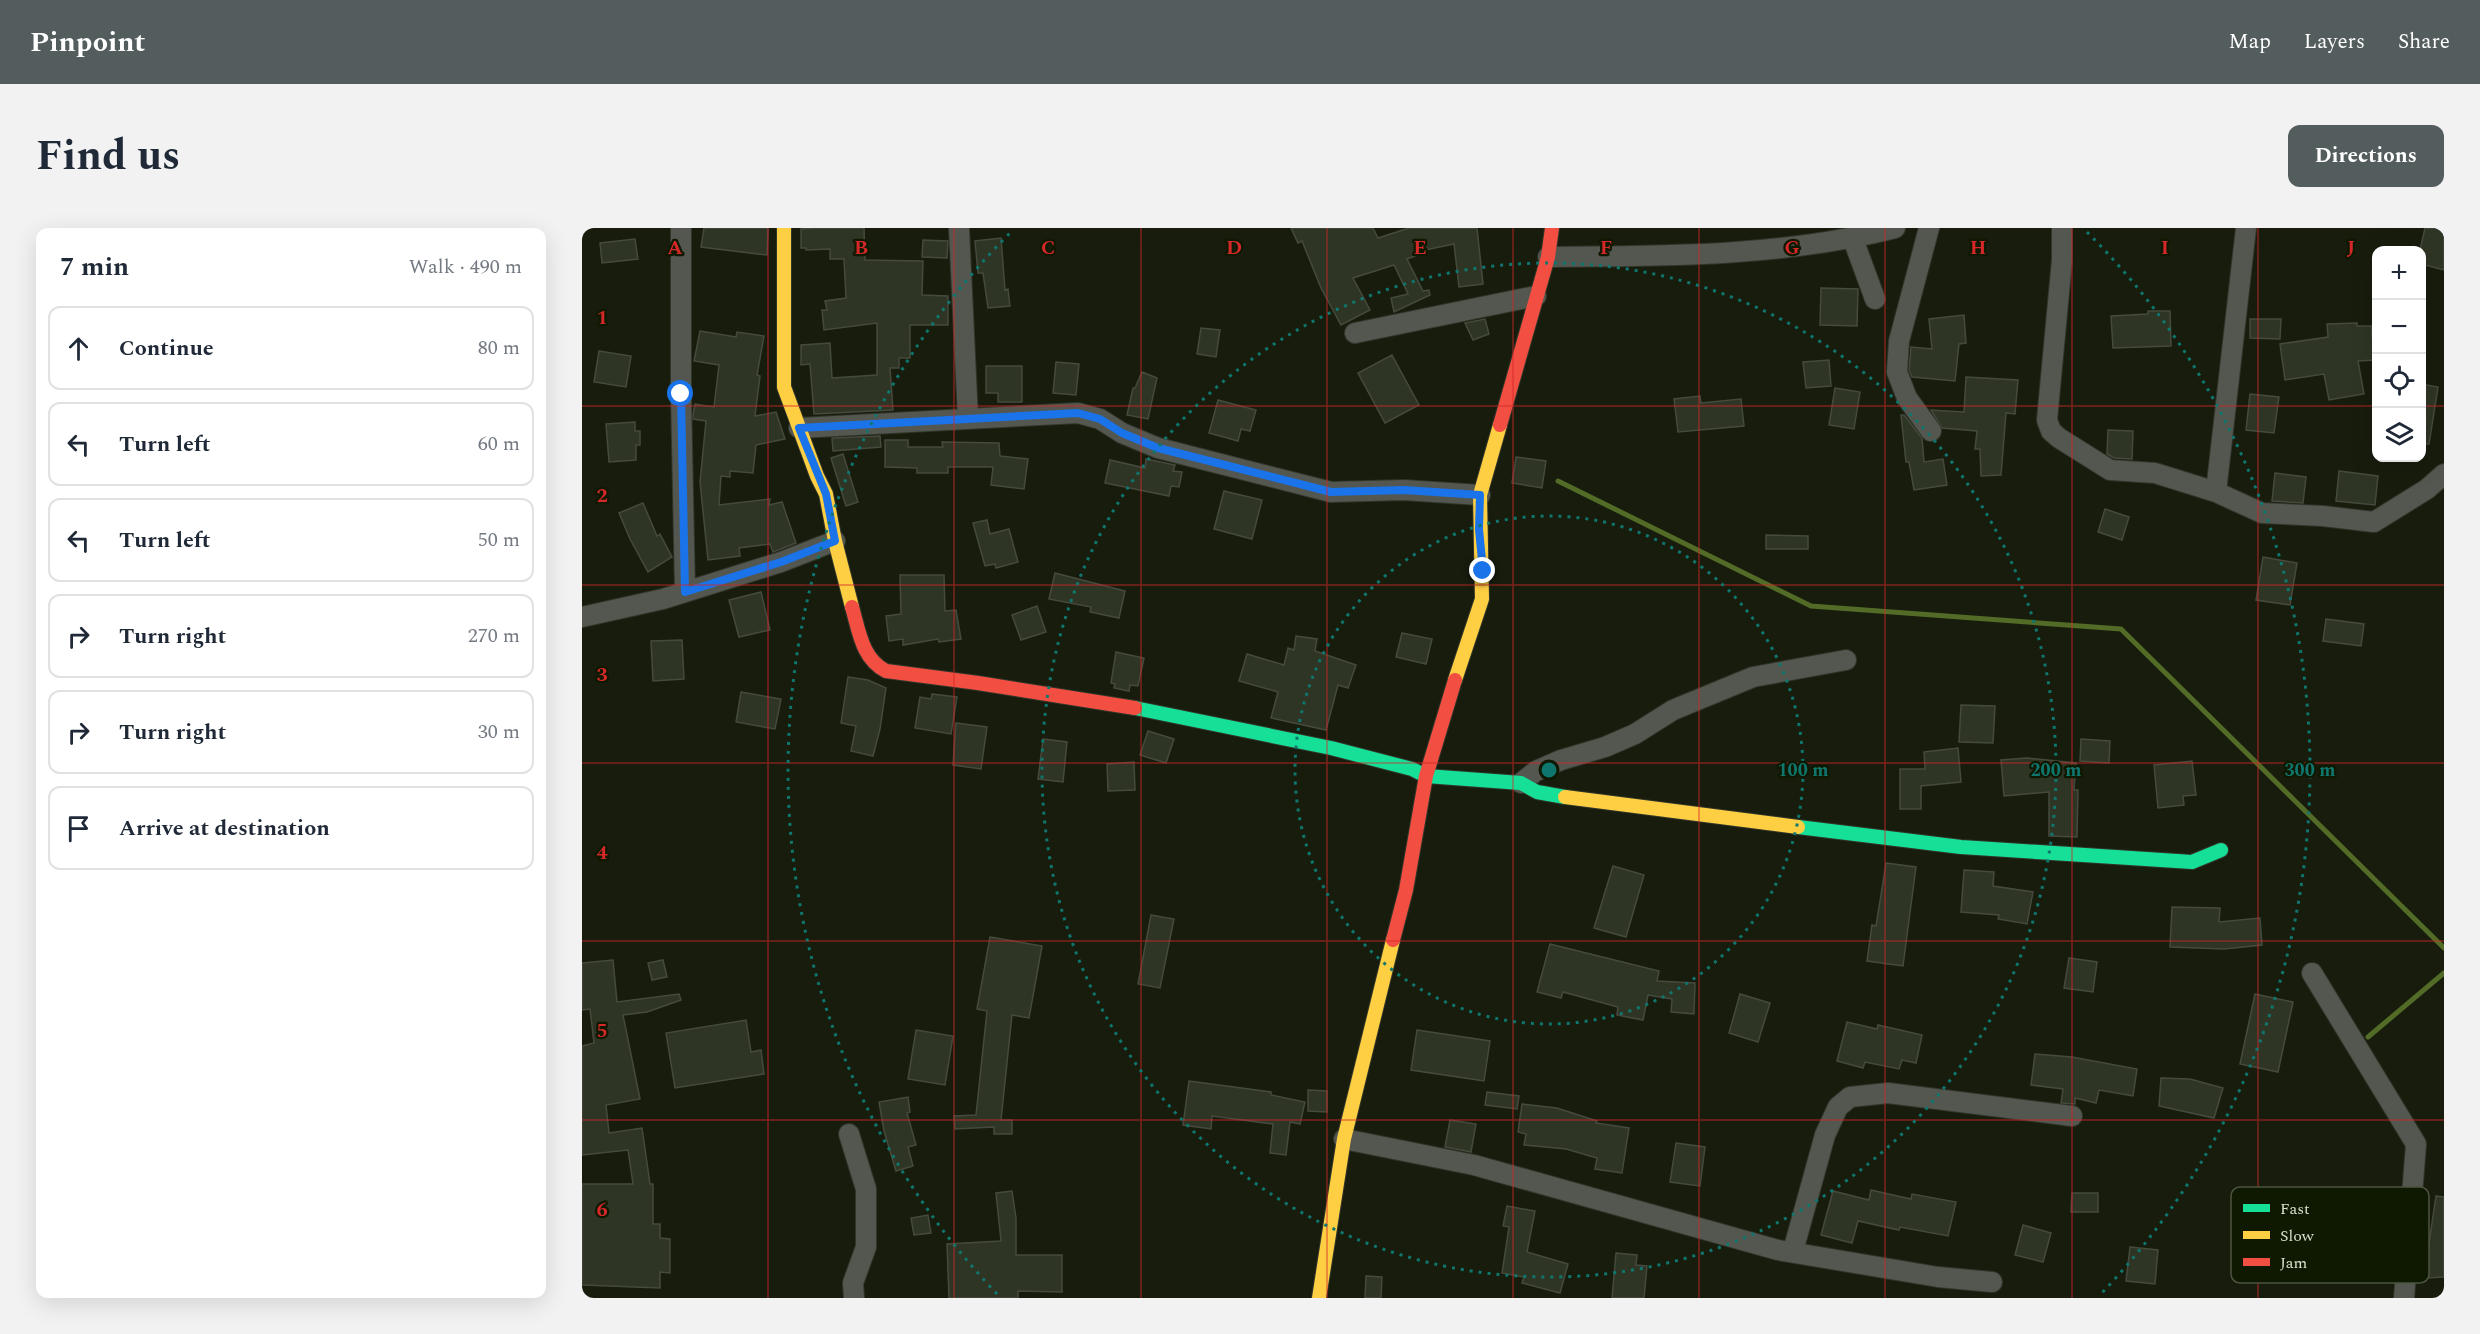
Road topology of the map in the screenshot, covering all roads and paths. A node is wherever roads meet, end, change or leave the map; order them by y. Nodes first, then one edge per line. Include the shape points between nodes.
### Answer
1 (681, 228) edge
2 (784, 228) edge
3 (959, 228) edge
4 (1552, 228) edge
5 (1895, 228) edge
6 (1929, 228) edge
7 (2062, 228) edge
8 (2246, 228) edge
9 (1853, 239) junction
10 (1548, 257) junction
11 (1536, 296) junction
12 (1875, 299) dead end
13 (1355, 333) dead end
14 (968, 419) junction
15 (799, 428) junction
16 (1931, 430) dead end
17 (2444, 474) edge
18 (2216, 492) junction
19 (1480, 495) junction
20 (835, 541) junction
21 (685, 592) junction
22 (582, 617) edge
23 (1846, 660) dead end
24 (1426, 776) junction
25 (1521, 783) junction
26 (2221, 850) dead end
27 (2312, 973) dead end
28 (2072, 1116) dead end
29 (849, 1134) dead end
30 (1344, 1139) junction
31 (2413, 1187) edge
32 (1793, 1251) junction
33 (1992, 1282) dead end
34 (2405, 1283) edge
35 (854, 1298) edge
36 (1319, 1298) edge
37 (2404, 1298) edge

1 - 21 street
2 - 15 street via 784,387
3 - 14 street
4 - 10 street
5 - 9 street
6 - 16 street via 1899,341 1897,372 1906,398
7 - 18 street via 2047,420 2051,431 2110,470 2155,473
8 - 18 street
9 - 10 street via 1761,252
9 - 12 street
10 - 11 street
11 - 13 street
11 - 19 street
14 - 15 street
14 - 19 street via 1078,413 1100,419 1158,448 1331,492 1404,490
15 - 20 street via 826,494
17 - 18 street via 2374,522 2262,513
19 - 24 street via 1482,599
20 - 21 street
20 - 24 street via 868,657 886,671 1138,709 1331,748
21 - 22 street
23 - 25 street via 1753,677 1673,710 1605,747 1561,759
24 - 25 street
24 - 30 street via 1406,890
25 - 26 street via 1537,792 1602,803 1961,847 2192,862
27 - 31 street via 2416,1144
28 - 32 street via 1888,1093 1850,1096 1838,1107 1825,1135
29 - 35 street via 866,1189 866,1247 853,1283
30 - 32 street via 1474,1165
30 - 36 street
32 - 33 street via 1938,1277
34 - 37 street

